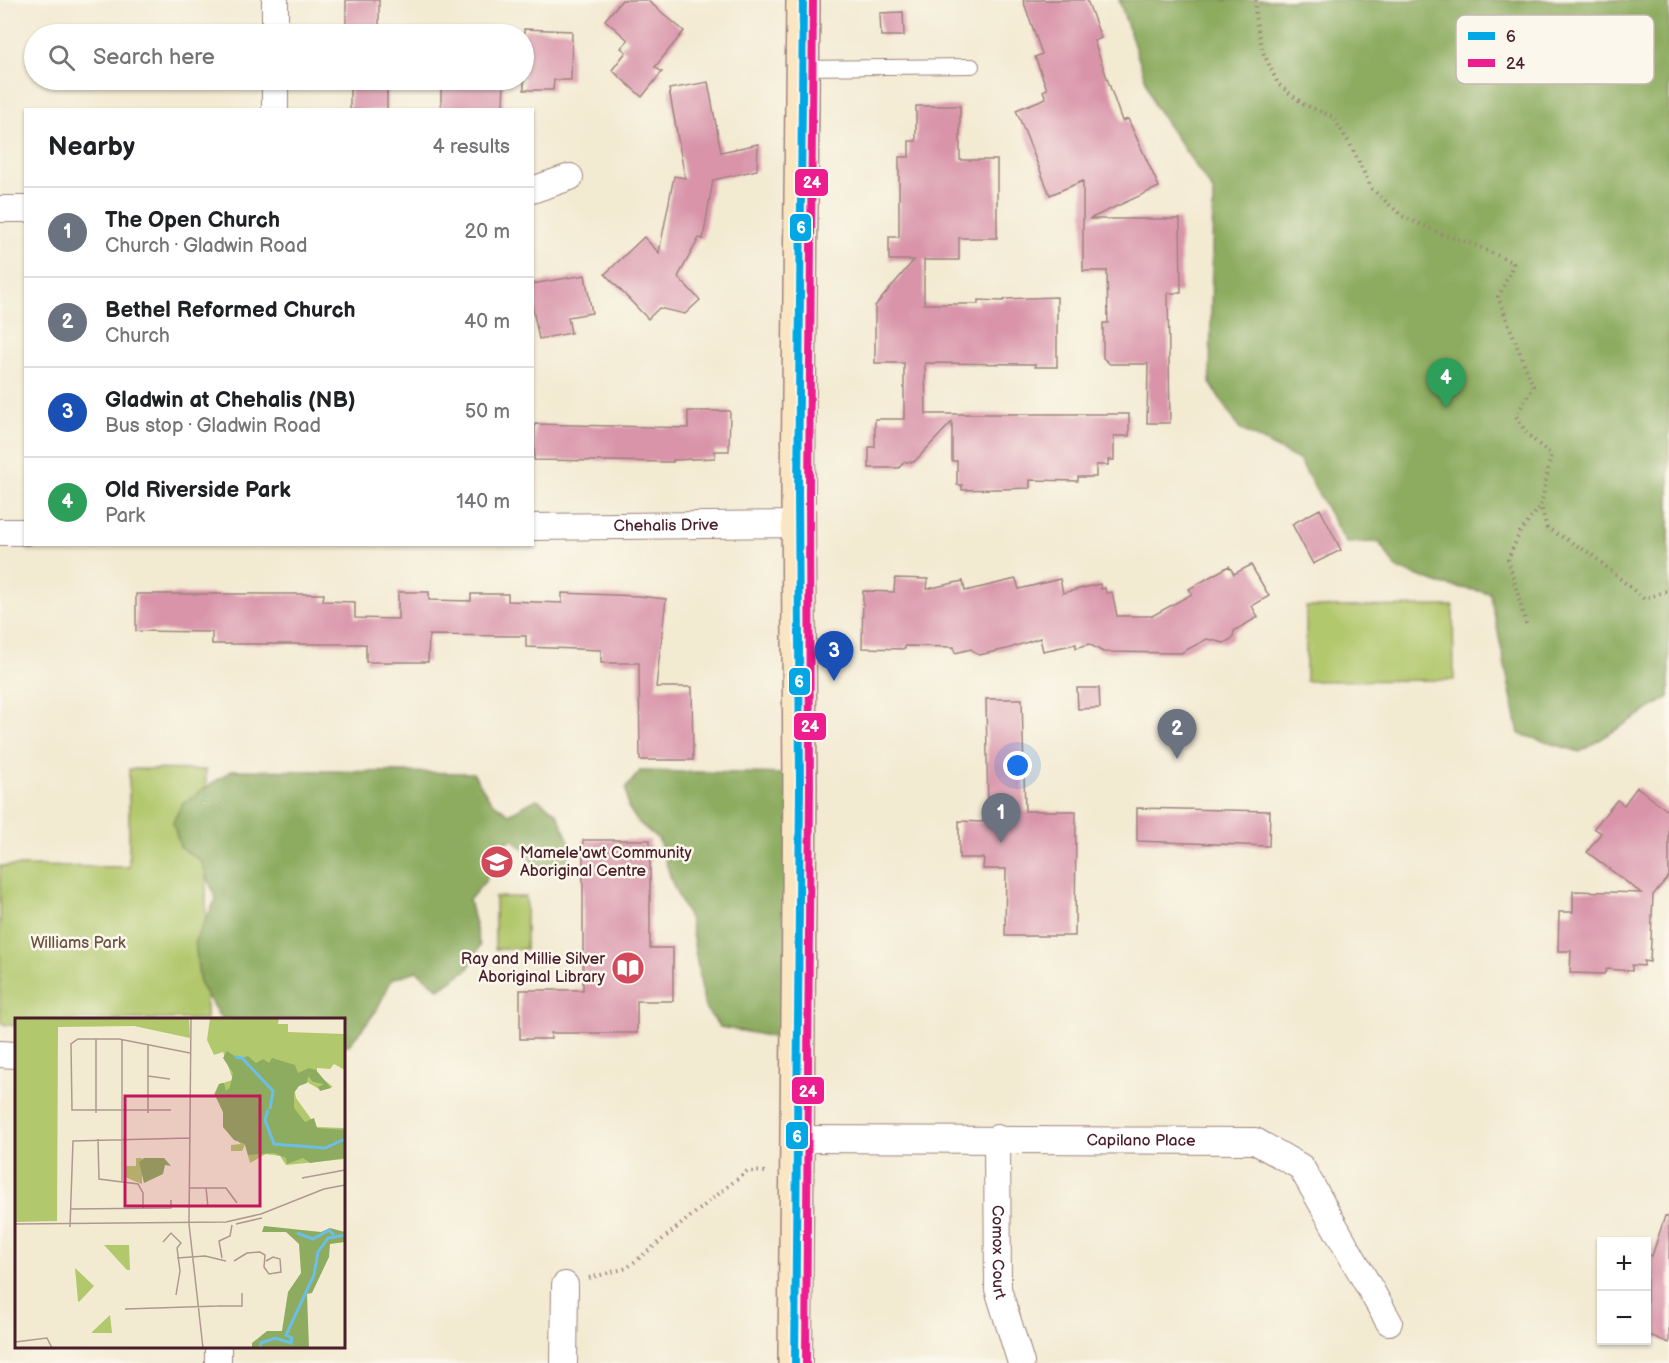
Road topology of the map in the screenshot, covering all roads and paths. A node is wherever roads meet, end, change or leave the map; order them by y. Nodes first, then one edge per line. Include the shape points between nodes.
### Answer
1 (275, 0) edge
2 (803, 0) edge
3 (1256, 0) edge
4 (275, 24) edge
5 (972, 66) dead end
6 (802, 68) junction
7 (275, 90) edge
8 (275, 108) edge
9 (570, 177) dead end
10 (534, 189) edge
11 (24, 208) edge
12 (0, 209) edge
13 (1541, 507) junction
14 (798, 524) junction
15 (534, 527) edge
16 (0, 532) edge
17 (24, 532) edge
18 (1669, 591) edge
19 (1526, 624) dead end
20 (0, 1054) edge
21 (15, 1055) edge
22 (997, 1138) junction
23 (796, 1139) junction
24 (796, 1172) junction
25 (565, 1285) joint
26 (1389, 1322) dead end
27 (564, 1363) edge
28 (795, 1363) edge
29 (1021, 1363) edge

1 - 4 street
2 - 6 main road
3 - 13 path via 1263,52 1278,84 1303,104 1333,117 1372,189 1402,216 1513,263 1498,297 1533,386 1516,416 1527,434 1551,455
5 - 6 lane
6 - 14 main road
7 - 8 street
9 - 10 street
11 - 12 street
13 - 18 path via 1547,528 1591,554 1644,599
13 - 19 path via 1520,532 1508,559
14 - 15 street, Chehalis Drive
14 - 23 main road
16 - 17 street
20 - 21 street
22 - 23 street, Capilano Place
22 - 26 street, Capilano Place via 1255,1141 1301,1167
22 - 29 street, Comox Court via 998,1289
23 - 24 main road
24 - 25 path via 747,1171 627,1268
24 - 28 main road
25 - 27 street

